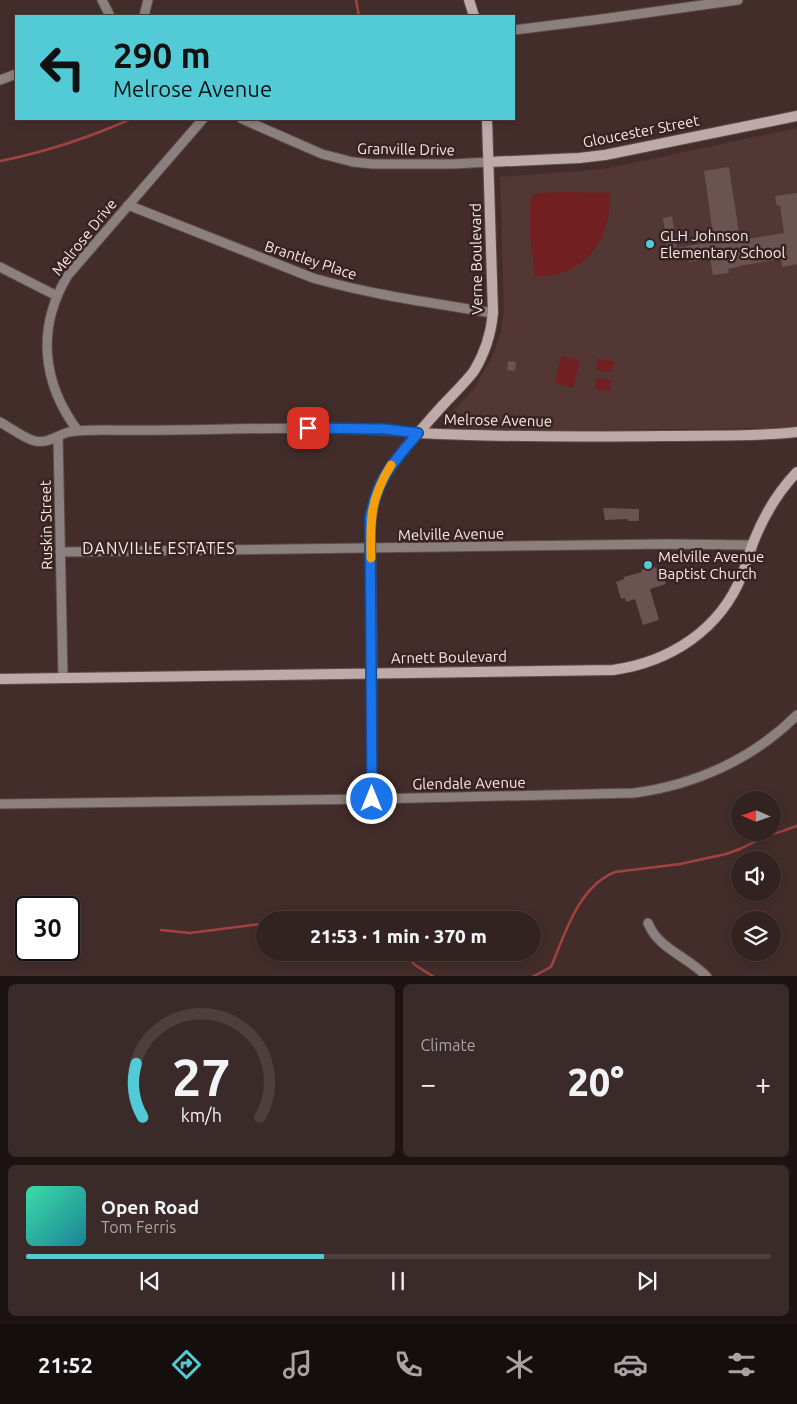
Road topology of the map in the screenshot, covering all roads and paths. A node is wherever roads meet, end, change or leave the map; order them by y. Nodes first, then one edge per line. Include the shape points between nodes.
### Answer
1 (102, 0) edge
2 (148, 0) edge
3 (469, 0) edge
4 (738, 0) edge
5 (110, 15) edge
6 (144, 15) edge
7 (474, 15) edge
8 (515, 30) edge
9 (15, 74) edge
10 (0, 80) edge
11 (797, 116) edge
12 (202, 120) edge
13 (244, 120) edge
14 (487, 120) edge
15 (488, 162) junction
16 (128, 205) junction
17 (0, 267) edge
18 (56, 296) junction
19 (493, 314) junction
20 (0, 422) edge
21 (78, 431) junction
22 (797, 432) edge
23 (418, 433) junction
24 (58, 436) junction
25 (797, 472) edge
26 (752, 544) junction
27 (370, 549) junction
28 (60, 552) junction
29 (372, 673) junction
30 (63, 678) junction
31 (0, 679) edge
32 (797, 715) edge
33 (372, 799) junction
34 (0, 804) edge
35 (648, 923) dead end
36 (707, 976) edge

1 - 5 street
2 - 6 street
3 - 7 street
4 - 8 street
9 - 10 street
11 - 15 street, Gloucester Street via 605,156
12 - 16 street, Melrose Drive
13 - 15 street, Granville Drive via 322,154 353,162
14 - 15 street, Verne Boulevard
15 - 19 street, Verne Boulevard
16 - 18 street, Melrose Drive via 68,275
16 - 19 street, Brantley Place via 313,278 381,295
17 - 18 street
18 - 21 street, Melrose Drive via 48,325 49,370 60,404
19 - 23 street, Verne Boulevard via 488,341 473,372
20 - 24 street via 36,441
21 - 23 street, Melrose Avenue via 326,428
21 - 24 street
22 - 23 street, Melrose Avenue via 586,437
23 - 27 street, Verne Boulevard via 392,464 377,491 370,518
24 - 28 street, Ruskin Street
25 - 26 street, Arnett Boulevard via 779,494
26 - 27 street, Melville Avenue
26 - 29 street, Arnett Boulevard via 734,592 713,621 681,647 645,664 613,670
27 - 28 street, Melville Avenue
27 - 29 street, Verne Boulevard
28 - 30 street, Ruskin Street
29 - 30 street, Arnett Boulevard
29 - 33 street
30 - 31 street, Arnett Boulevard
32 - 33 street, Glendale Avenue via 770,738 728,765 656,790
33 - 34 street, Glendale Avenue
35 - 36 street via 661,942

